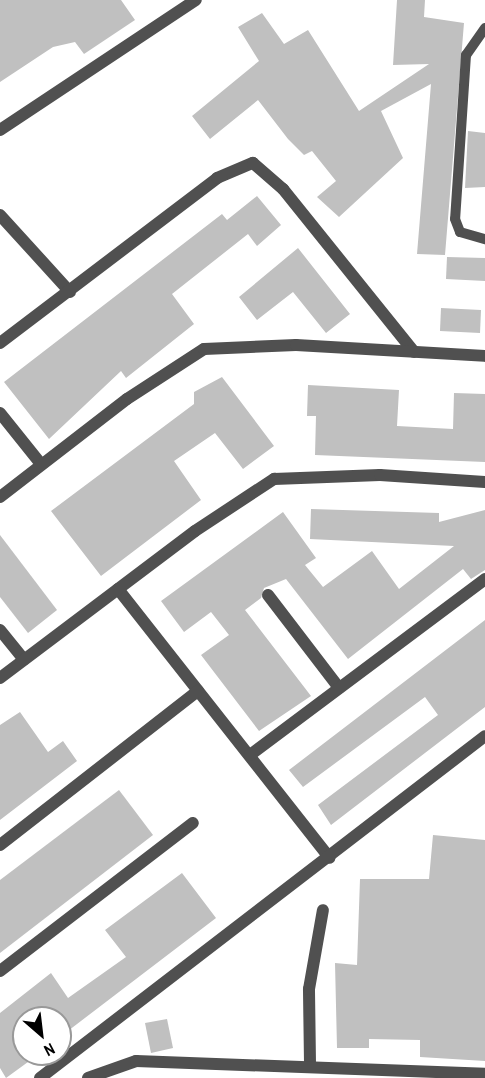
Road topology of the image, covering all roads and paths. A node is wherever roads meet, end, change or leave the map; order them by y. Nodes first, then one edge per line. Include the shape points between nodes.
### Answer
1 (196, 0) edge
2 (485, 28) edge
3 (0, 130) edge
4 (0, 214) edge
5 (485, 239) edge
6 (70, 292) junction
7 (0, 343) edge
8 (414, 352) junction
9 (485, 356) edge
10 (0, 413) edge
11 (41, 464) junction
12 (485, 482) edge
13 (0, 497) edge
14 (485, 579) edge
15 (118, 589) junction
16 (268, 595) dead end
17 (0, 630) edge
18 (24, 660) junction
19 (0, 678) edge
20 (339, 688) junction
21 (198, 691) junction
22 (485, 736) edge
23 (250, 755) junction
24 (193, 823) dead end
25 (0, 845) edge
26 (330, 858) junction
27 (323, 910) dead end
28 (0, 971) edge
29 (310, 1063) junction
30 (485, 1074) edge
31 (40, 1078) edge
32 (88, 1078) edge

1 - 3 street
2 - 5 lane via 466,55 455,219 460,231
4 - 6 street
6 - 7 street
6 - 8 street via 217,178 253,163 283,189
8 - 9 street
8 - 11 street via 296,345 204,349
10 - 11 street
11 - 13 street
12 - 15 street via 380,475 274,479
14 - 20 street
15 - 18 street
15 - 21 street
16 - 20 street
17 - 18 street
18 - 19 street
20 - 23 street
21 - 23 street
21 - 25 street
22 - 26 street
23 - 26 street
24 - 28 street
26 - 31 street
27 - 29 street via 309,989
29 - 30 street
29 - 32 street via 136,1061

